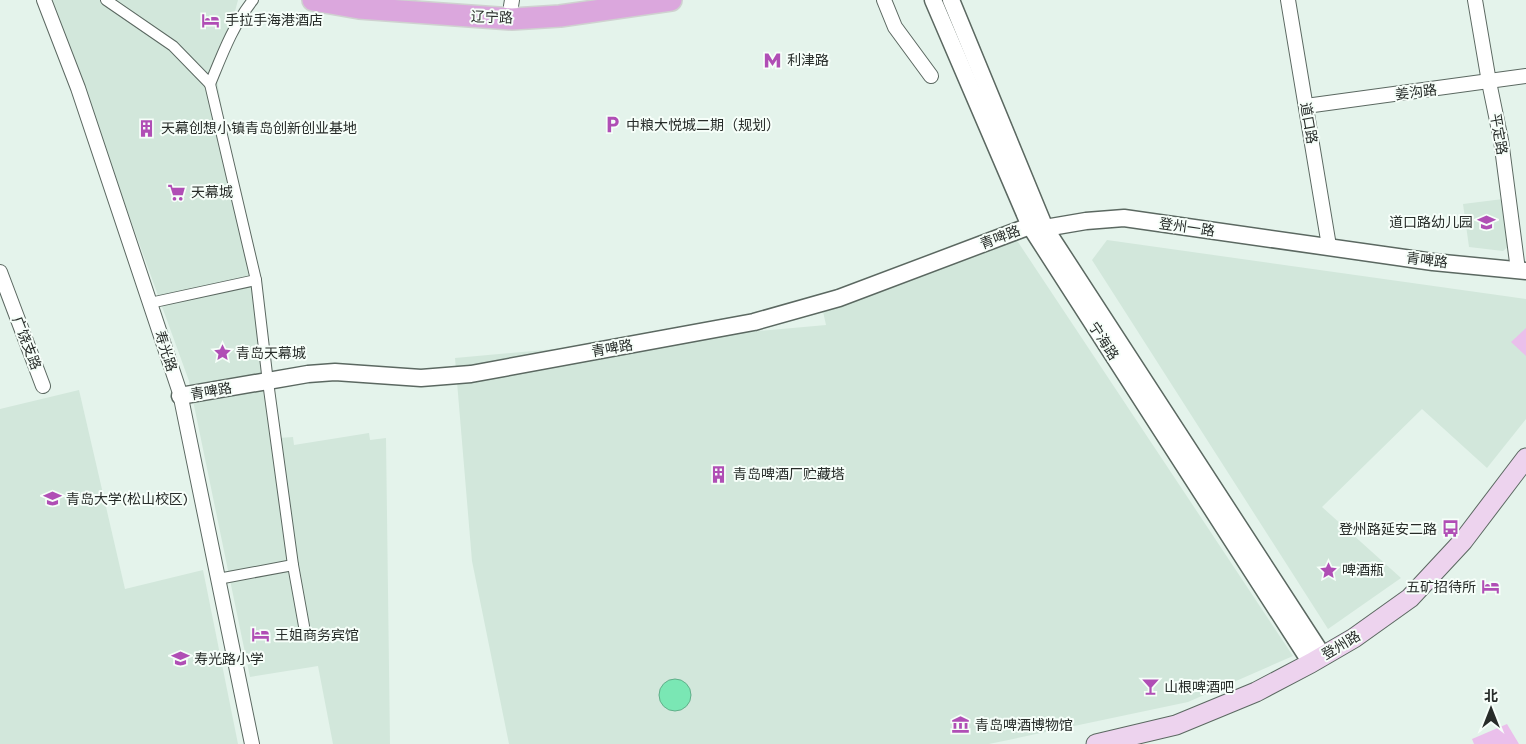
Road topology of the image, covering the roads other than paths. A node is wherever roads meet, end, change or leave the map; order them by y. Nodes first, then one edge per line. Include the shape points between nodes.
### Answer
1 (44, 0) edge
2 (106, 0) edge
3 (253, 0) edge
4 (313, 0) edge
5 (429, 0) edge
6 (584, 0) edge
7 (671, 0) edge
8 (884, 0) edge
9 (933, 0) edge
10 (951, 0) edge
11 (1288, 0) edge
12 (1475, 0) edge
13 (512, 3) edge
14 (930, 76) dead end
15 (1526, 76) edge
16 (1489, 82) junction
17 (210, 84) junction
18 (1306, 106) junction
19 (1037, 227) junction
20 (1329, 246) junction
21 (1522, 270) edge
22 (0, 272) edge
23 (256, 280) junction
24 (150, 303) junction
25 (267, 374) dead end
26 (43, 386) dead end
27 (269, 389) dead end
28 (180, 396) junction
29 (1526, 458) edge
30 (293, 565) junction
31 (218, 579) junction
32 (304, 626) dead end
33 (1317, 659) junction
34 (252, 744) edge
35 (1096, 744) edge

1 - 24 street, 寿光路 via 78,88
2 - 17 street via 173,46
3 - 17 street via 242,13
4 - 7 main road, 辽宁路 via 359,8 512,19 560,16
5 - 13 main road, 辽宁路
6 - 13 main road, 辽宁路
8 - 14 street via 895,27
9 - 19 street, 宁海路
10 - 19 street, 宁海路
11 - 18 street, 道口路
12 - 16 street, 平定路
15 - 16 street, 姜沟路
16 - 18 street, 姜沟路
16 - 21 street, 平定路
17 - 23 street
18 - 20 street, 道口路
19 - 20 street, 登州一路 via 1124,218
19 - 28 street, 青啤路 via 839,298 754,322 471,374 421,378 335,372 308,374
19 - 33 street, 宁海路
20 - 21 street, 青啤路 via 1433,262
22 - 26 street, 广饶支路
23 - 24 street
23 - 25 street
24 - 28 street, 寿光路
27 - 30 street
28 - 31 street, 寿光路
29 - 33 main road, 登州路 via 1463,541 1410,598 1354,638
30 - 31 street
30 - 32 street
31 - 34 street, 寿光路
33 - 35 main road, 登州路 via 1256,692 1176,725

